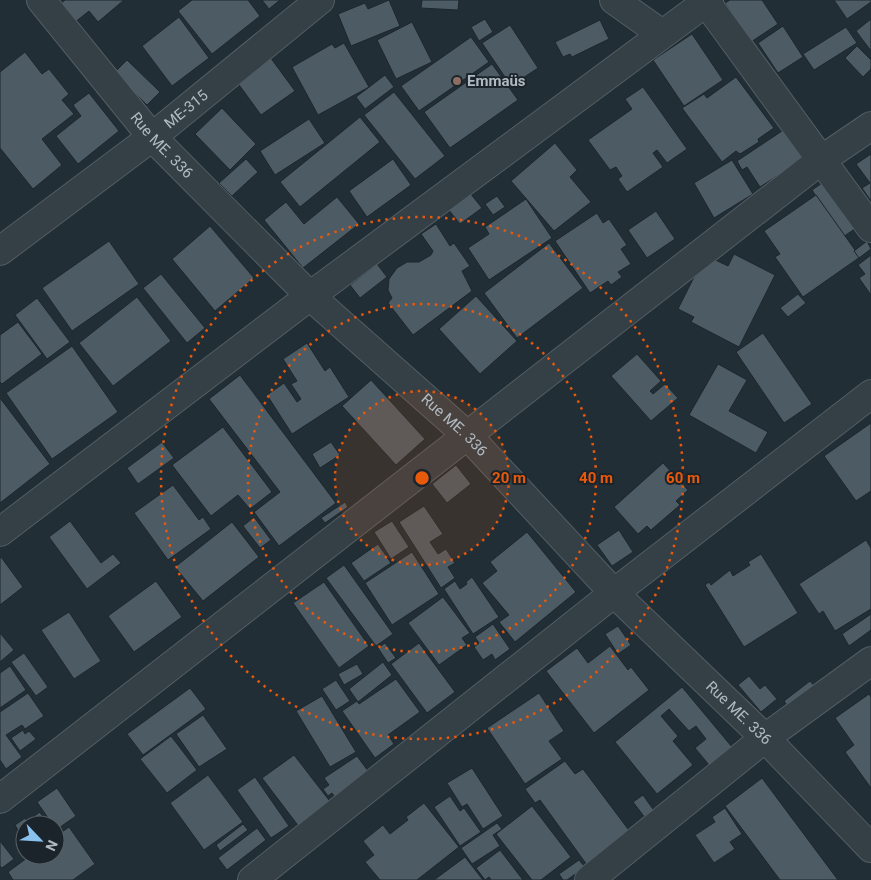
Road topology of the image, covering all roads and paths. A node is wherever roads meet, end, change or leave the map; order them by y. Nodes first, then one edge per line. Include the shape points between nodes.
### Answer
1 (40, 0) edge
2 (320, 0) edge
3 (614, 0) edge
4 (707, 1) edge
5 (662, 34) junction
6 (871, 126) edge
7 (152, 137) junction
8 (821, 160) junction
9 (871, 228) edge
10 (0, 251) edge
11 (310, 296) junction
12 (871, 394) edge
13 (468, 436) junction
14 (0, 532) edge
15 (614, 593) junction
16 (871, 661) edge
17 (765, 738) junction
18 (0, 799) edge
19 (871, 848) edge
20 (252, 880) edge
21 (589, 880) edge

1 - 7 street, Rue ME. 336
2 - 7 street, ME-315
3 - 5 street
4 - 5 street
4 - 8 street
5 - 11 street
6 - 8 street
7 - 10 street, ME-315
7 - 11 street, Rue ME. 336
8 - 9 street
8 - 13 street
11 - 13 street, Rue ME. 336
11 - 14 street
12 - 15 street
13 - 15 street, Rue ME. 336
13 - 18 street
15 - 17 street, Rue ME. 336
15 - 20 street
16 - 17 street
17 - 19 street, Rue ME. 336
17 - 21 street

